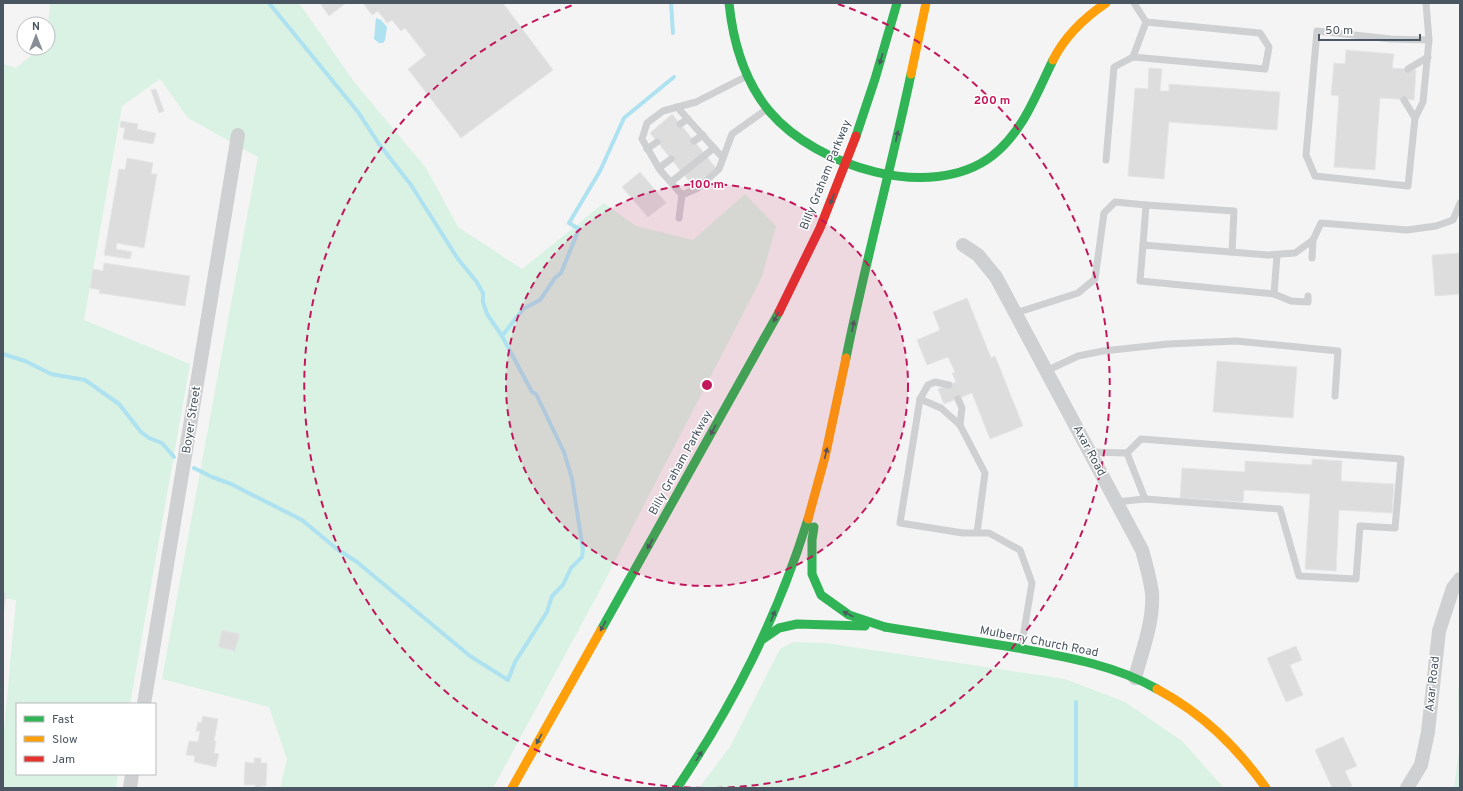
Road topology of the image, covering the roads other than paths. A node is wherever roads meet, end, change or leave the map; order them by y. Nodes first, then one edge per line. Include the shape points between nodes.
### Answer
1 (729, 3) edge
2 (890, 3) edge
3 (897, 3) edge
4 (926, 3) edge
5 (1106, 3) edge
6 (1134, 3) edge
7 (1426, 3) edge
8 (892, 22) junction
9 (1146, 22) junction
10 (1430, 40) junction
11 (1133, 57) junction
12 (1428, 57) junction
13 (1408, 69) dead end
14 (747, 76) junction
15 (1404, 100) dead end
16 (677, 107) junction
17 (767, 108) junction
18 (1415, 118) junction
19 (688, 119) junction
20 (680, 124) dead end
21 (238, 135) dead end
22 (703, 135) junction
23 (694, 141) dead end
24 (657, 142) dead end
25 (714, 148) junction
26 (647, 149) junction
27 (723, 158) junction
28 (671, 159) dead end
29 (1106, 160) dead end
30 (846, 163) junction
31 (659, 168) junction
32 (889, 174) junction
33 (671, 182) junction
34 (682, 194) junction
35 (1460, 203) edge
36 (1146, 205) junction
37 (679, 218) dead end
38 (1313, 240) junction
39 (1143, 245) junction
40 (964, 246) dead end
41 (1232, 252) junction
42 (1277, 255) junction
43 (1312, 258) dead end
44 (1274, 294) junction
45 (1308, 296) dead end
46 (1016, 313) junction
47 (1046, 371) junction
48 (949, 385) dead end
49 (1335, 396) dead end
50 (958, 398) dead end
51 (920, 399) junction
52 (960, 425) junction
53 (1089, 452) junction
54 (1127, 453) junction
55 (821, 475) junction
56 (1145, 499) junction
57 (1116, 502) junction
58 (977, 533) junction
59 (1460, 579) edge
60 (885, 627) junction
61 (763, 639) junction
62 (1021, 649) junction
63 (1135, 678) junction
64 (144, 703) edge
65 (132, 775) edge
66 (130, 788) edge
67 (512, 788) edge
68 (677, 788) edge
69 (1266, 788) edge
70 (1407, 788) edge

1 - 14 main road via 731,26
2 - 8 main road
3 - 8 main road, Billy Graham Parkway
32 -> 4 main road
5 - 32 main road via 1077,26 1062,44 1022,124 1001,149 967,171 924,178
6 - 9 lane
7 - 10 lane
8 -> 30 main road, Billy Graham Parkway
9 - 11 lane
9 - 11 lane via 1260,32 1268,47 1265,69
10 - 12 lane
10 - 18 lane via 1391,39 1317,31 1306,155 1315,176 1408,186
11 - 29 lane via 1114,67
12 - 13 lane
12 - 18 lane via 1423,102
14 - 16 lane via 696,102
14 - 17 main road
15 - 18 lane
16 - 19 lane
16 - 26 lane via 663,110 647,123 642,139
17 - 27 lane via 732,134
17 - 30 main road via 778,121 808,144
19 - 20 lane
19 - 22 lane
21 - 64 street, Boyer Street
22 - 23 lane
22 - 25 lane
24 - 26 lane
25 - 27 lane
25 - 33 lane
26 - 31 lane
27 - 34 lane via 719,169 698,188
28 - 31 lane
30 - 32 main road
30 -> 67 main road, Billy Graham Parkway via 785,300
31 - 33 lane
55 -> 32 main road via 860,291
33 - 34 lane
34 - 37 lane
35 - 38 lane via 1453,220 1436,226 1407,230 1321,223
36 - 39 lane
36 - 41 lane via 1234,211
36 - 46 lane via 1115,202 1104,213 1095,279 1078,293
38 - 42 lane via 1295,253
38 - 43 lane
39 - 41 lane
39 - 44 lane via 1140,282
40 - 46 street, Axar Road via 978,255 996,276
41 - 42 lane
42 - 44 lane
44 - 45 lane via 1291,301 1308,302
46 - 47 street, Axar Road
47 - 49 lane via 1078,356 1103,351 1168,344 1236,341 1338,351
47 - 53 street, Axar Road
48 - 51 lane via 935,382 928,385
50 - 52 lane via 962,408
51 - 52 lane via 941,408
51 - 58 lane via 900,523
52 - 58 lane via 985,473
53 - 54 lane
53 - 57 street, Axar Road
54 - 56 lane
54 - 56 lane via 1141,439 1401,459 1395,528 1360,526 1356,579 1299,576 1280,509
60 -> 55 main road via 848,615 821,595 812,574 812,540
61 -> 55 main road via 790,573
56 - 57 lane
57 - 63 street, Axar Road via 1142,550 1152,594 1149,626
58 - 62 lane via 989,533 1020,550 1032,583
59 - 70 street, Axar Road via 1453,588 1439,631 1428,732 1421,765
60 - 61 main road via 797,624 779,628
60 - 62 main road, Mulberry Church Road
68 -> 61 main road via 718,726
62 - 63 main road, Mulberry Church Road via 1072,658
63 - 69 main road, Mulberry Church Road via 1185,705 1210,724 1246,760
65 - 66 street

